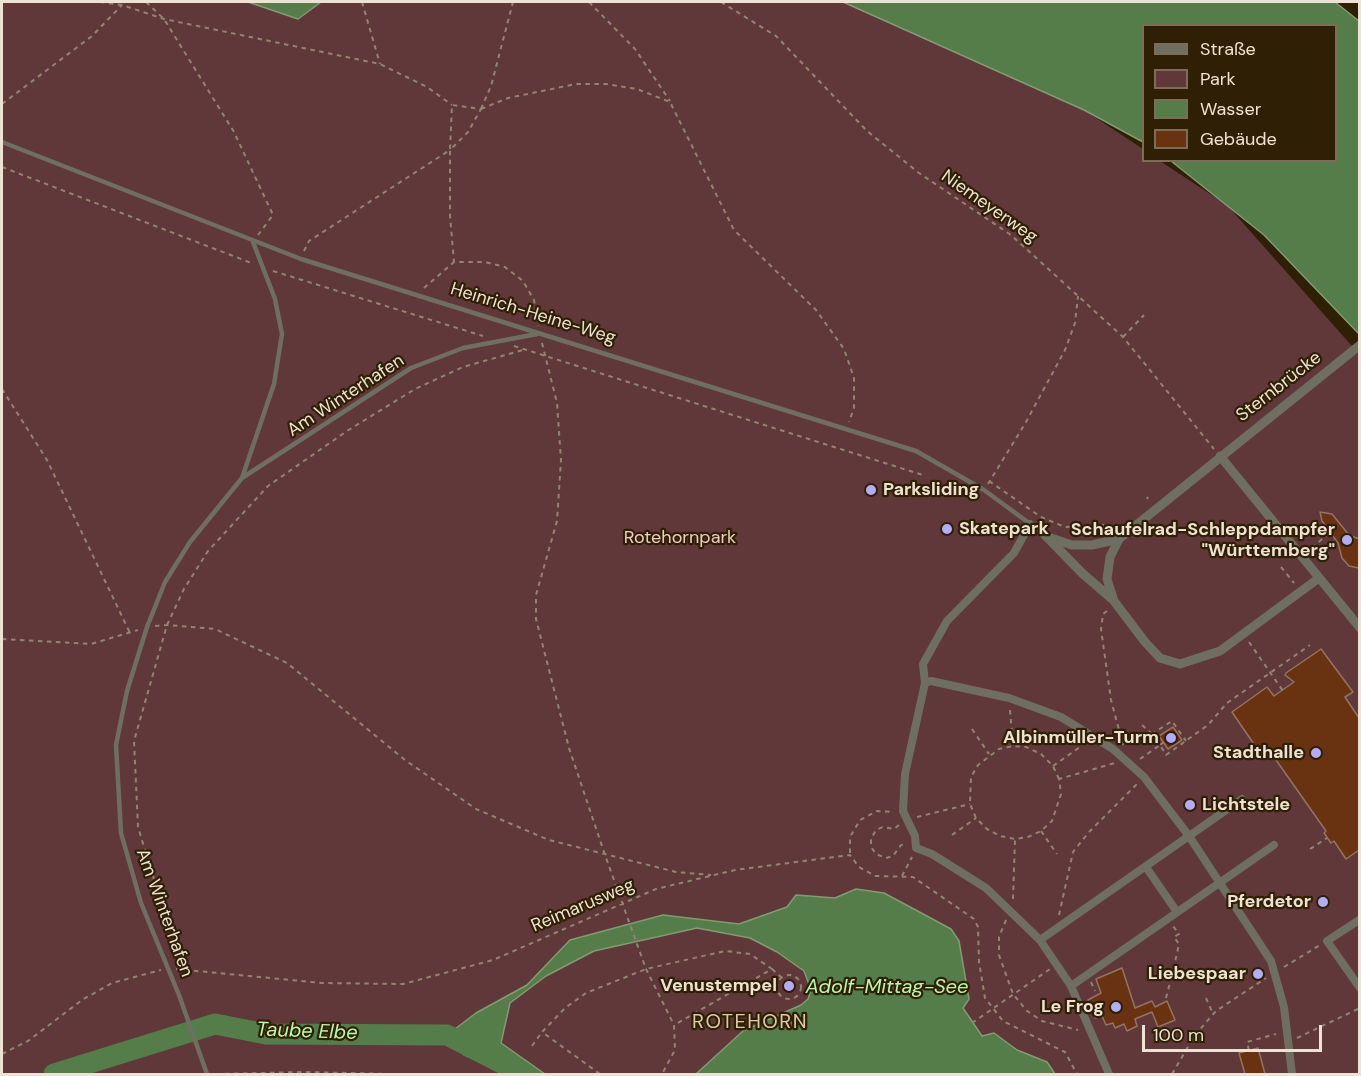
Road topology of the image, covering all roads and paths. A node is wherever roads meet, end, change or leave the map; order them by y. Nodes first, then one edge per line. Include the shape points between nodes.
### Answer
1 (100, 2) edge
2 (146, 2) edge
3 (362, 2) edge
4 (513, 2) edge
5 (589, 2) edge
6 (721, 2) edge
7 (122, 5) junction
8 (164, 20) junction
9 (380, 64) junction
10 (670, 102) junction
11 (2, 104) edge
12 (452, 105) junction
13 (481, 109) junction
14 (2, 142) edge
15 (450, 150) junction
16 (2, 167) edge
17 (253, 242) junction
18 (301, 259) junction
19 (454, 262) junction
20 (264, 268) junction
21 (419, 295) junction
22 (1078, 296) junction
23 (1144, 315) dead end
24 (540, 333) junction
25 (1123, 338) junction
26 (498, 341) junction
27 (1359, 345) edge
28 (524, 350) junction
29 (545, 358) junction
30 (2, 389) edge
31 (847, 428) junction
32 (1220, 456) junction
33 (926, 476) dead end
34 (242, 478) junction
35 (1030, 524) junction
36 (1104, 525) dead end
37 (1329, 533) dead end
38 (1044, 534) junction
39 (1119, 538) junction
40 (1312, 548) dead end
41 (1281, 567) dead end
42 (1319, 579) junction
43 (1301, 592) junction
44 (1114, 601) junction
45 (1104, 614) dead end
46 (167, 625) junction
47 (147, 627) junction
48 (1359, 628) edge
49 (130, 633) junction
50 (1244, 635) junction
51 (2, 639) edge
52 (1310, 645) dead end
53 (1270, 673) junction
54 (925, 683) junction
55 (1283, 691) dead end
56 (1009, 698) junction
57 (1142, 725) dead end
58 (972, 729) dead end
59 (1152, 735) junction
60 (1186, 741) junction
61 (1164, 742) dead end
62 (1160, 745) junction
63 (1012, 746) junction
64 (1080, 747) dead end
65 (989, 754) junction
66 (1129, 762) junction
67 (1053, 766) junction
68 (1144, 777) junction
69 (1059, 779) junction
70 (1242, 799) dead end
71 (970, 804) junction
72 (976, 818) junction
73 (905, 819) junction
74 (894, 829) dead end
75 (1041, 831) junction
76 (952, 835) dead end
77 (1189, 837) junction
78 (1327, 838) dead end
79 (1014, 839) junction
80 (901, 845) dead end
81 (1274, 846) dead end
82 (1310, 849) dead end
83 (1057, 854) dead end
84 (605, 855) junction
85 (850, 855) junction
86 (908, 865) dead end
87 (1146, 867) junction
88 (713, 875) junction
89 (902, 876) junction
90 (1221, 882) junction
91 (623, 902) junction
92 (1012, 912) junction
93 (1177, 912) junction
94 (1168, 919) junction
95 (1359, 920) edge
96 (1055, 930) junction
97 (1040, 940) junction
98 (1327, 941) junction
99 (1057, 964) junction
100 (169, 969) junction
101 (646, 969) junction
102 (772, 969) junction
103 (190, 971) junction
104 (1276, 972) junction
105 (782, 977) junction
106 (1071, 986) junction
107 (1359, 988) edge
108 (1013, 994) junction
109 (1166, 998) dead end
110 (1206, 998) dead end
111 (1359, 1008) edge
112 (993, 1009) junction
113 (1213, 1014) junction
114 (973, 1023) dead end
115 (675, 1025) junction
116 (1090, 1030) junction
117 (1288, 1031) junction
118 (542, 1032) junction
119 (1290, 1041) junction
120 (532, 1047) dead end
121 (1249, 1050) dead end
122 (2, 1054) edge
123 (207, 1074) edge
124 (216, 1074) edge
125 (392, 1074) edge
126 (600, 1074) edge
127 (662, 1074) edge
128 (1077, 1074) edge
129 (1109, 1074) edge
130 (1172, 1074) edge
131 (1292, 1074) edge

1 - 7 path
2 - 8 path
3 - 9 path
4 - 13 path
5 - 10 path via 635,49
6 - 22 path, Niemeyerweg via 776,36 867,131 919,173 1011,235
7 - 8 path
7 - 11 path via 92,36
8 - 9 path
8 - 17 path via 234,132 273,215
9 - 12 path via 427,87
10 - 13 path via 637,89 576,84 508,98
10 - 31 path via 734,230 816,310 844,349 854,378 854,408
12 - 13 path
12 - 15 path
13 - 15 path via 468,132
14 - 17 lane, Heinrich-Heine-Weg
15 - 18 path via 309,240
15 - 19 path
16 - 20 path, Heinrich-Heine-Weg
17 - 18 lane, Heinrich-Heine-Weg
17 - 20 lane, Am Winterhafen
18 - 21 lane, Heinrich-Heine-Weg
19 - 21 path
19 - 24 path via 485,262 505,267 523,281 534,300
20 - 26 path, Heinrich-Heine-Weg
20 - 34 lane, Am Winterhafen via 282,334 274,384
21 - 24 lane, Heinrich-Heine-Weg
22 - 25 path, Niemeyerweg
22 - 36 path via 1075,322 1065,350 989,481 1041,517 1065,527
23 - 25 path
24 - 26 lane, Am Winterhafen
24 - 29 path
24 - 31 lane, Heinrich-Heine-Weg
25 - 32 path, Niemeyerweg
26 - 28 path, Heinrich-Heine-Weg
26 - 34 lane, Am Winterhafen via 463,348 411,368
27 - 32 street, Sternbrücke
28 - 29 path, Heinrich-Heine-Weg
28 - 46 path via 463,367 415,388 268,486 208,551
29 - 33 path, Heinrich-Heine-Weg
29 - 84 path via 557,403 561,460 557,521 536,595 536,619 569,748
30 - 49 path via 47,460
31 - 35 lane, Heinrich-Heine-Weg via 916,451 984,490
32 - 39 street, Sternbrücke
32 - 42 street
34 - 47 lane, Am Winterhafen via 190,542 165,582
35 - 38 lane, Heinrich-Heine-Weg
35 - 54 street via 1014,553 947,621 922,664
37 - 40 path
38 - 39 street, Heinrich-Heine-Weg via 1056,542 1072,545
38 - 44 street, Heinrich-Heine-Weg
39 - 44 street via 1108,565 1107,579
41 - 43 path
42 - 43 street
42 - 48 street
43 - 50 street
44 - 50 street via 1144,642 1170,662 1180,664 1213,655
45 - 66 path via 1101,629 1111,700
46 - 47 path
46 - 84 path via 215,630 287,663 405,760 476,808 549,840
46 - 103 path via 134,741 138,827 160,899
47 - 49 path
47 - 100 lane, Am Winterhafen via 116,745 121,833 141,903
49 - 51 path via 91,644
50 - 53 path
52 - 53 path
53 - 55 path
53 - 60 path via 1227,703 1208,725
54 - 56 street via 931,681
54 - 73 street via 905,774
56 - 63 path
56 - 66 street via 1078,726
57 - 59 path
58 - 65 path
59 - 60 path via 1172,721
59 - 62 path
60 - 62 path via 1166,755
61 - 62 path
62 - 66 path
63 - 65 path
63 - 67 path via 1041,754
64 - 67 path
65 - 71 path via 971,777
66 - 68 street
66 - 69 path
67 - 69 path
68 - 77 street
68 - 96 path via 1073,852
69 - 75 path via 1058,808
70 - 77 street
71 - 72 path
71 - 73 path
72 - 76 path
72 - 79 path via 987,829
73 - 85 path via 885,810 867,815 856,824 850,837
73 - 92 street via 913,830 916,848 976,881
74 - 80 path via 883,827 874,832 872,850 886,858 896,854
75 - 79 path
75 - 83 path
77 - 87 street
77 - 90 street
78 - 82 path
79 - 92 path
81 - 90 street
84 - 88 path via 676,872
84 - 91 path
85 - 88 path, Reimarusweg
85 - 89 path via 871,874 886,878
86 - 89 path
87 - 93 street
87 - 96 street
88 - 91 path, Reimarusweg
89 - 112 path via 915,879 976,922 985,998
90 - 93 street
90 - 104 street
91 - 101 path
91 - 103 path, Reimarusweg via 493,960 404,984 322,983
92 - 97 street
92 - 108 path via 1002,927 998,948 1001,968
93 - 94 street
94 - 106 street
94 - 109 path via 1179,934 1174,937 1179,944 1175,962 1182,971 1171,979
95 - 98 street
96 - 97 street
97 - 99 street
98 - 104 path
98 - 107 street
99 - 106 street
99 - 108 path
100 - 103 path, Reimarusweg
100 - 122 path, Reimarusweg via 112,983 82,1000 28,1041
100 - 123 lane, Am Winterhafen
101 - 102 path via 737,951 760,958
101 - 115 path
101 - 118 path via 586,993
102 - 105 path
102 - 115 path
104 - 113 path via 1237,994
104 - 117 street
105 - 105 path via 793,975 800,980 800,991 794,998 778,993
106 - 116 street
108 - 112 path
108 - 116 path via 1042,1021 1061,1028
110 - 113 path
111 - 119 path
112 - 114 path
112 - 128 path via 1003,1021 1065,1052
113 - 130 path via 1195,1035
115 - 127 path via 675,1050
116 - 129 street
117 - 119 street
117 - 121 path via 1247,1042
118 - 120 path
118 - 126 path
119 - 131 street
124 - 125 path

